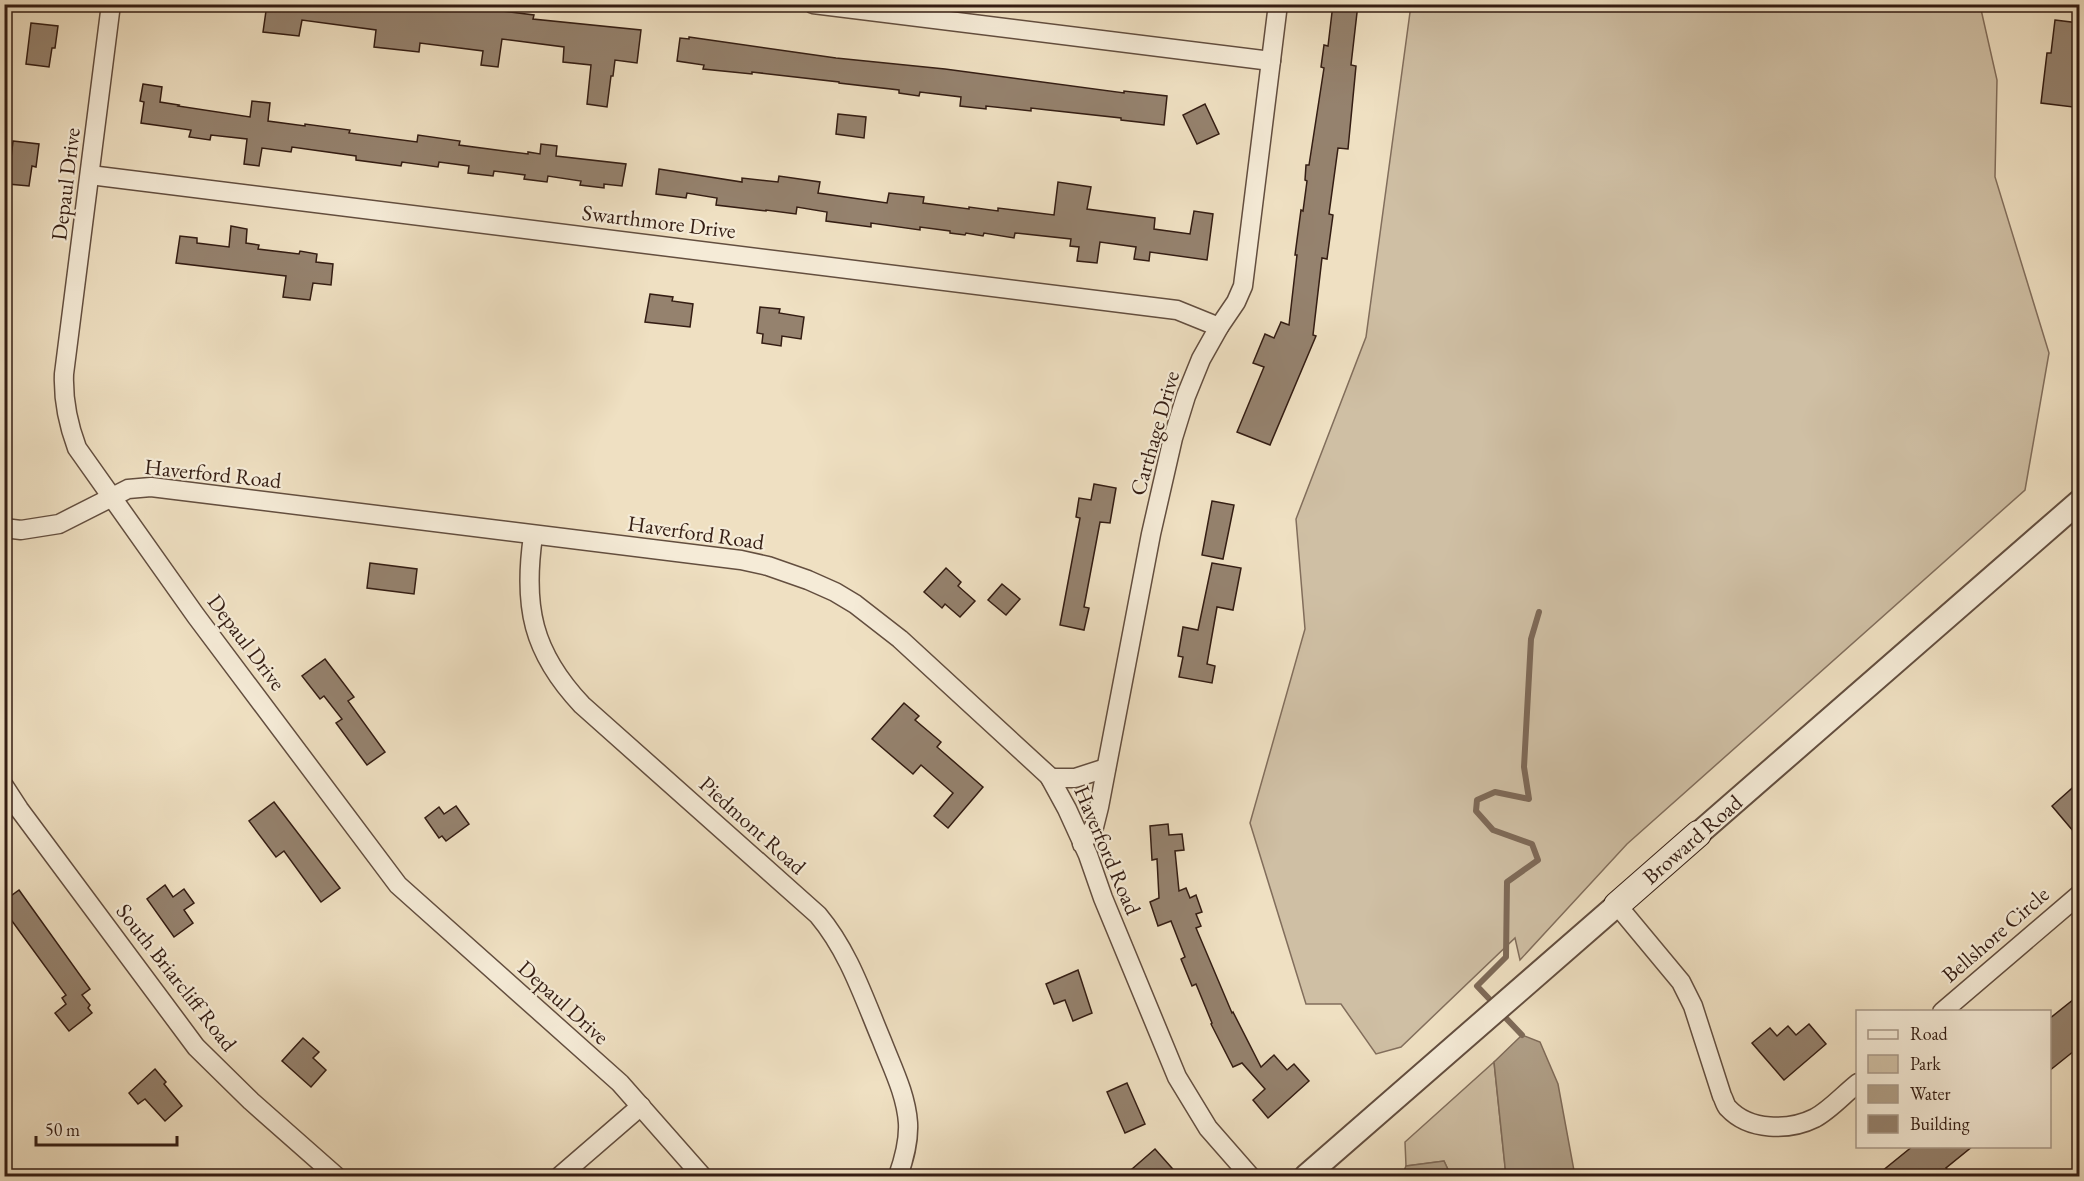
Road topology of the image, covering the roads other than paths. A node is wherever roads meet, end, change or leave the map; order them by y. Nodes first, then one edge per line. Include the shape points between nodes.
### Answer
1 (111, 4) edge
2 (813, 4) edge
3 (1278, 4) edge
4 (1271, 61) junction
5 (90, 175) junction
6 (1219, 327) junction
7 (110, 497) junction
8 (2079, 501) edge
9 (4, 528) edge
10 (533, 536) junction
11 (1106, 768) junction
12 (1050, 778) junction
13 (4, 786) edge
14 (1698, 834) joint
15 (1082, 844) junction
16 (2079, 894) edge
17 (1617, 905) junction
18 (1943, 1010) edge
19 (1856, 1084) edge
20 (641, 1106) junction
21 (336, 1176) edge
22 (560, 1176) edge
23 (702, 1176) edge
24 (898, 1176) edge
25 (1250, 1176) edge
26 (1306, 1176) edge

1 - 5 street, Depaul Drive
2 - 4 street
3 - 4 street, Carthage Drive
4 - 6 street, Carthage Drive via 1243,286
5 - 6 street, Swarthmore Drive via 1177,310
5 - 7 street, Depaul Drive via 64,388 68,423 77,448
6 - 11 street, Carthage Drive via 1196,370 1173,438
7 - 9 street, Haverford Road via 58,525
7 - 10 street, Haverford Road via 128,489 151,487
7 - 20 street, Depaul Drive via 398,885
8 - 14 street, Broward Road
10 - 12 street, Haverford Road via 741,560 776,568 835,592 900,639
10 - 24 street, Piedmont Road via 528,567 530,613 561,682 818,915 836,937 902,1091 908,1141
11 - 12 street via 1075,777
11 - 15 street, Carthage Drive via 1094,827
12 - 15 street, Haverford Road
13 - 21 street, South Briarcliff Road via 196,1047
14 - 17 main road, Broward Road
15 - 25 street, Haverford Road via 1177,1077 1208,1128
16 - 18 street, Bellshore Circle
17 - 19 street via 1681,982 1728,1108 1757,1124 1775,1128 1794,1125 1817,1117
17 - 26 street, Broward Road
20 - 22 street
20 - 23 street, Depaul Drive

